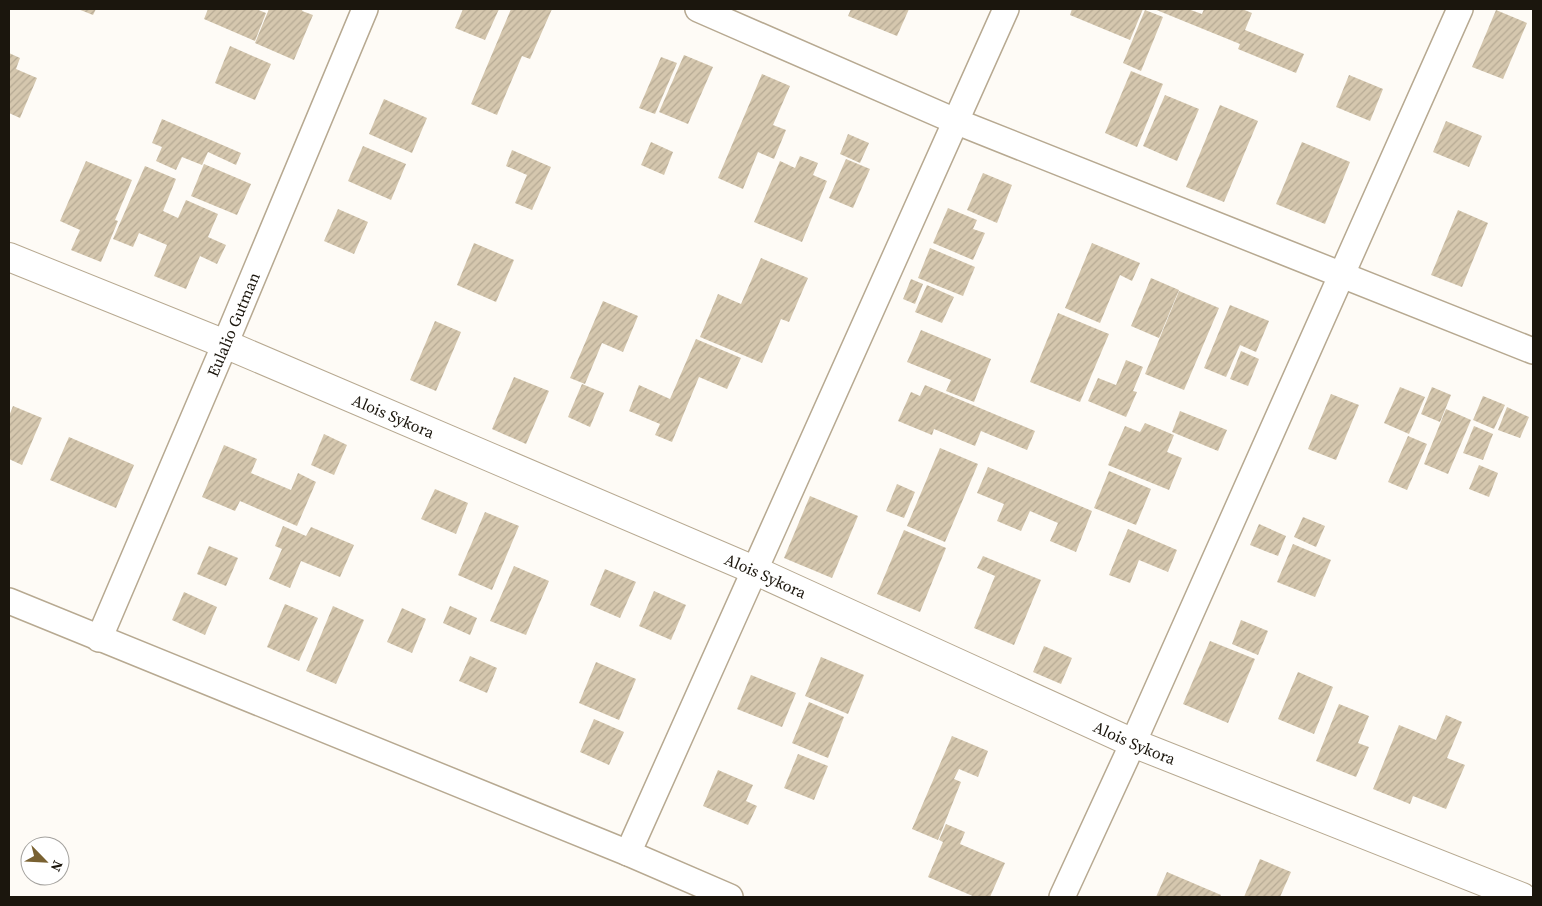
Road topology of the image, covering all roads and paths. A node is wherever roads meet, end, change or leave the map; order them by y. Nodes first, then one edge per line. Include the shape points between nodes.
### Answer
1 (365, 9) edge
2 (698, 9) edge
3 (1006, 9) edge
4 (1460, 9) edge
5 (955, 121) junction
6 (9, 256) edge
7 (1340, 275) junction
8 (225, 344) junction
9 (1533, 351) edge
10 (754, 570) junction
11 (9, 601) edge
12 (99, 639) junction
13 (1133, 743) junction
14 (628, 853) junction
15 (1533, 888) edge
16 (730, 897) edge
17 (1062, 897) edge
18 (1522, 897) edge
19 (1529, 897) edge

1 - 8 street, Eulalio Gutman
2 - 5 street
3 - 5 street
4 - 7 street
5 - 7 street
5 - 10 street
6 - 8 street, Alois Sykora
7 - 9 street
7 - 13 street
8 - 10 street, Alois Sykora
8 - 12 street, Eulalio Gutman
10 - 13 street, Alois Sykora
10 - 14 street
11 - 12 street
12 - 14 street
13 - 17 street
13 - 18 street, Alois Sykora
14 - 16 street
15 - 19 street

